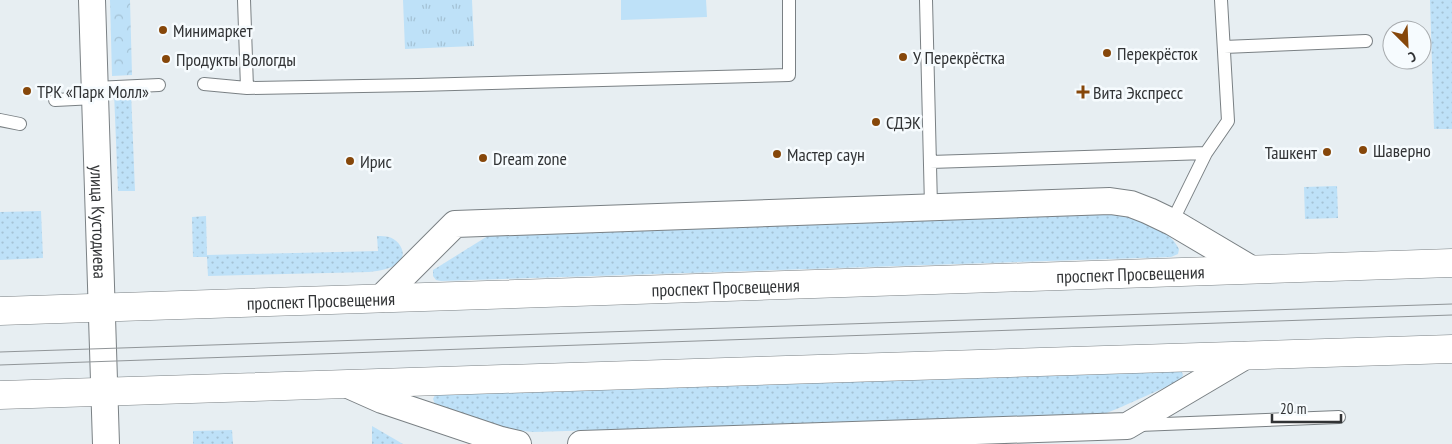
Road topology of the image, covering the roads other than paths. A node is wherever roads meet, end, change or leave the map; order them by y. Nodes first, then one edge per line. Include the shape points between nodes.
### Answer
1 (92, 0) edge
2 (244, 0) edge
3 (789, 0) edge
4 (926, 0) edge
5 (1221, 0) edge
6 (1366, 41) dead end
7 (1224, 47) junction
8 (204, 84) dead end
9 (159, 85) dead end
10 (247, 88) junction
11 (95, 93) junction
12 (55, 100) dead end
13 (0, 120) edge
14 (20, 124) dead end
15 (1206, 153) junction
16 (930, 162) junction
17 (931, 206) junction
18 (1172, 222) junction
19 (1452, 264) edge
20 (1253, 270) junction
21 (380, 299) junction
22 (102, 308) junction
23 (0, 311) edge
24 (1452, 349) edge
25 (1247, 355) junction
26 (346, 384) junction
27 (105, 392) junction
28 (0, 395) edge
29 (1339, 417) dead end
30 (1127, 426) junction
31 (1039, 436) edge
32 (106, 444) edge
33 (518, 444) edge
34 (581, 444) edge

1 - 11 street, улица Кустодиева
2 - 10 lane
3 - 10 lane via 790,75
4 - 16 lane
5 - 7 lane
6 - 7 lane
7 - 15 lane via 1228,121
8 - 10 lane
9 - 11 lane
11 - 12 lane
11 - 22 street, улица Кустодиева
13 - 14 lane
15 - 16 lane
15 - 18 lane
16 - 17 lane
17 - 18 street via 1110,201 1131,204
17 - 21 street via 455,224
18 - 20 street
19 - 20 main road, проспект Просвещения
20 - 21 main road, проспект Просвещения
21 - 22 main road, проспект Просвещения
22 - 23 main road, проспект Просвещения
22 - 27 street, улица Кустодиева
24 - 25 main road
25 - 26 main road
25 - 30 street
26 - 27 main road
26 - 33 street via 382,400
27 - 28 main road
27 - 32 street, улица Кустодиева
29 - 30 lane
30 - 31 street
31 - 34 street

